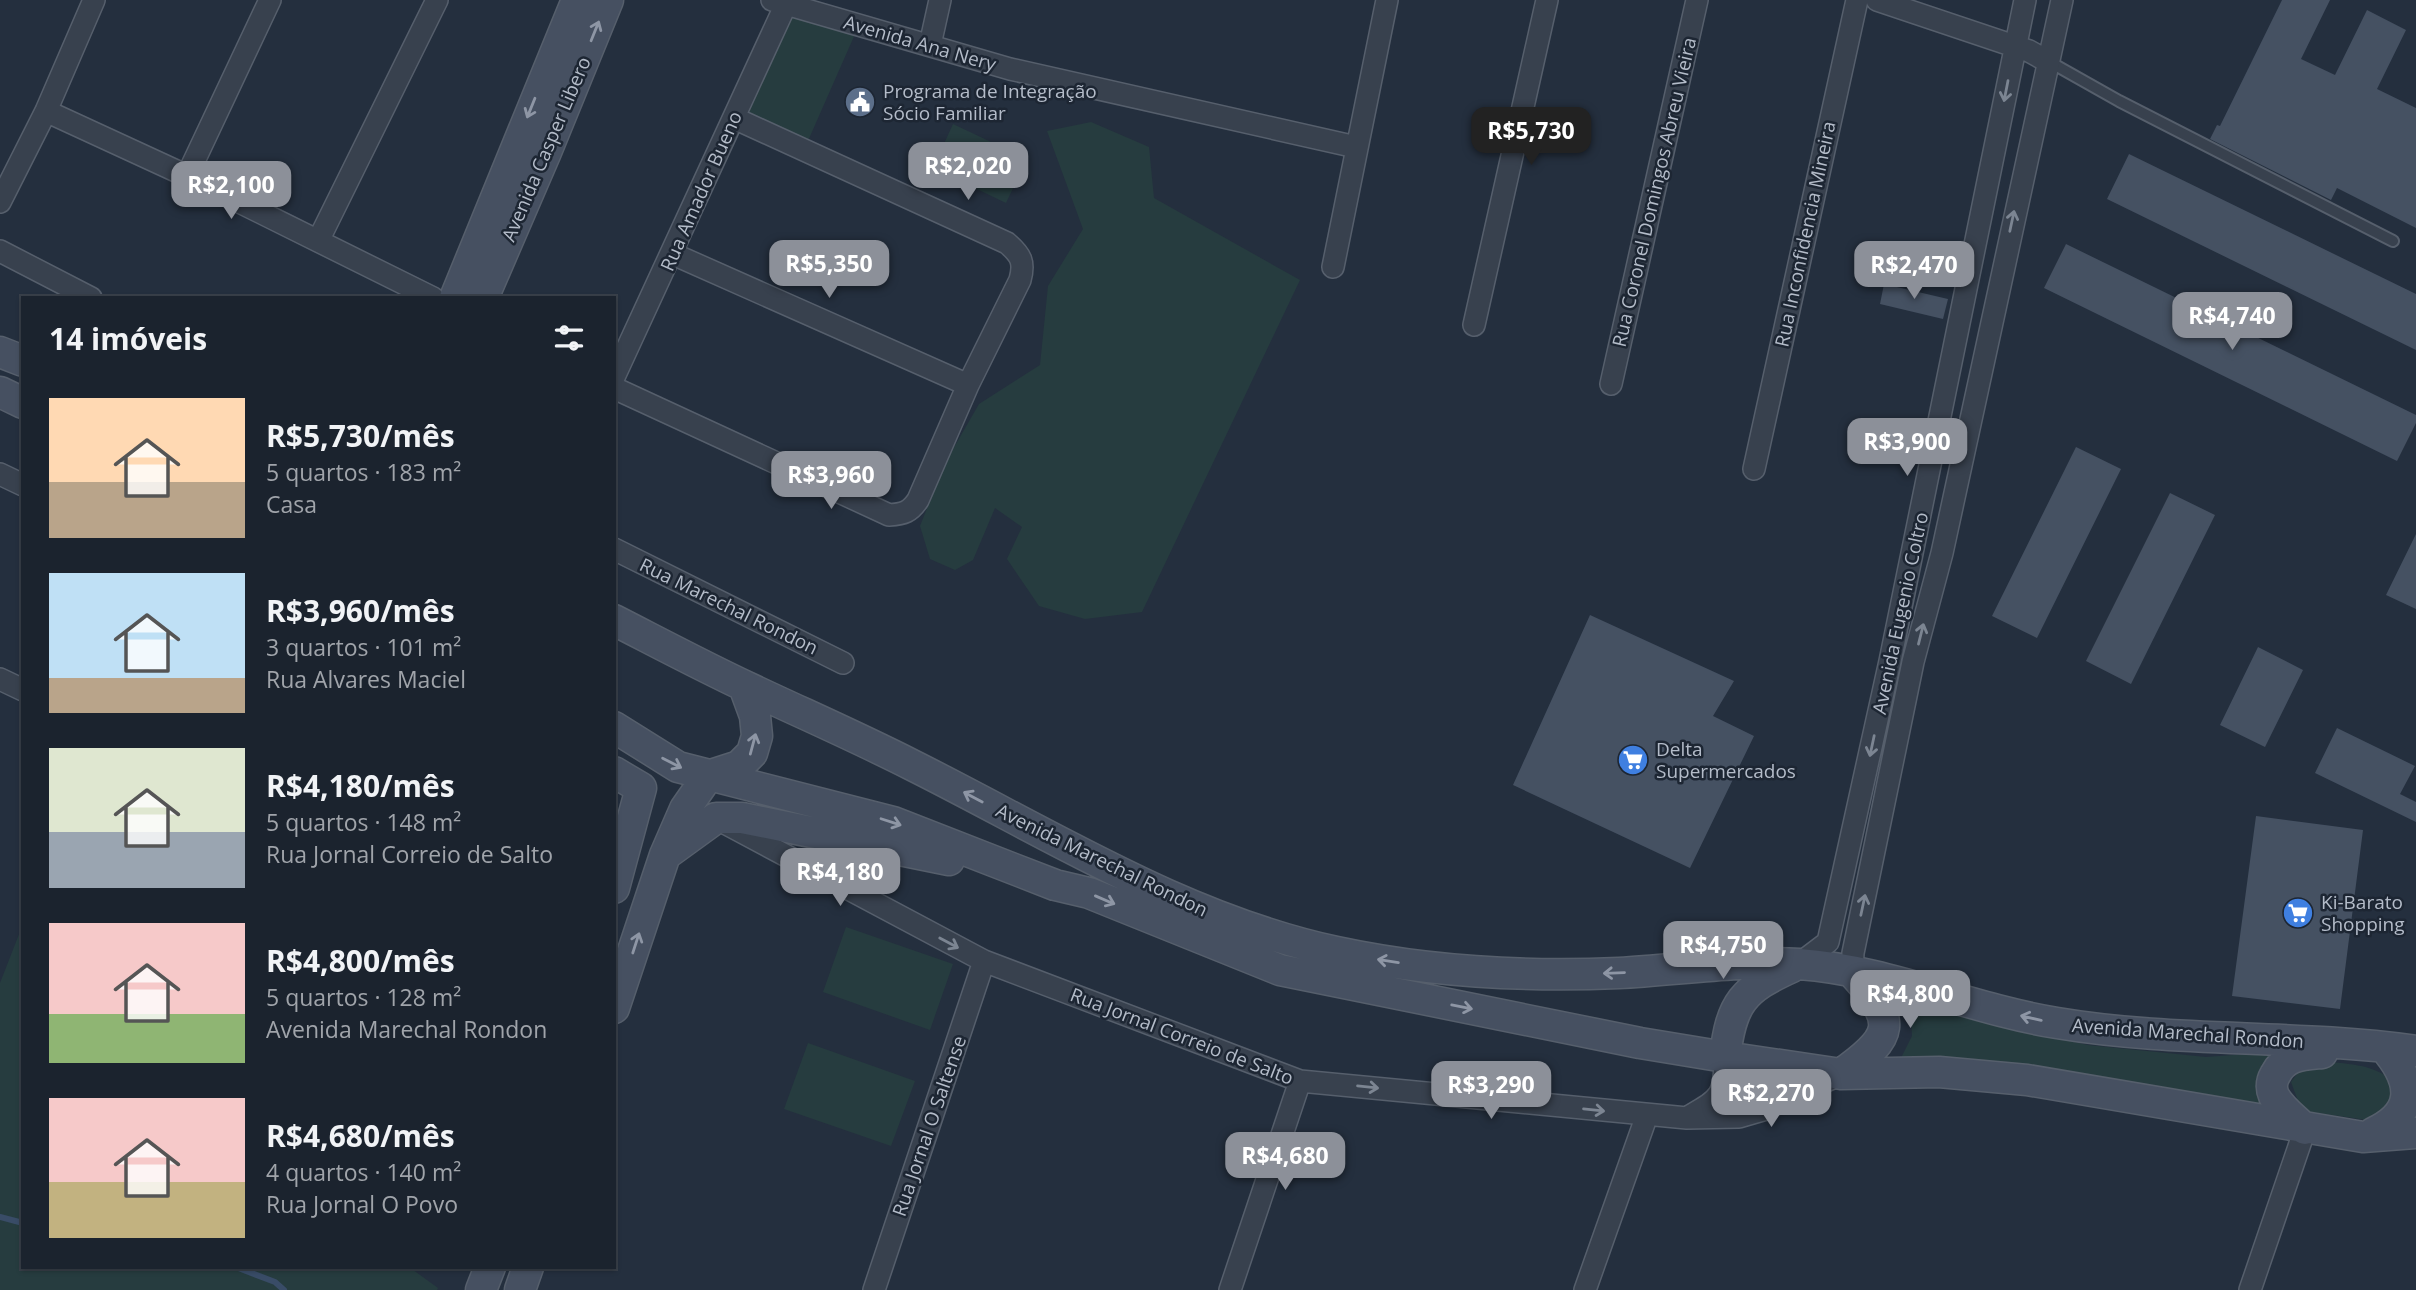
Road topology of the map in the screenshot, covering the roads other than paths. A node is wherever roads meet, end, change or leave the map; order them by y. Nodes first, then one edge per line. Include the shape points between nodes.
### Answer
1 (94, 0) edge
2 (270, 0) edge
3 (437, 0) edge
4 (577, 0) edge
5 (608, 0) edge
6 (940, 0) edge
7 (1387, 0) edge
8 (1547, 0) edge
9 (1697, 0) edge
10 (1857, 0) edge
11 (1877, 0) edge
12 (2025, 0) edge
13 (2062, 0) edge
14 (779, 2) edge
15 (930, 46) junction
16 (2015, 46) junction
17 (2047, 61) junction
18 (46, 111) junction
19 (734, 118) junction
20 (1356, 147) junction
21 (187, 176) junction
22 (0, 202) edge
23 (318, 241) junction
24 (2393, 241) dead end
25 (0, 251) edge
26 (673, 254) junction
27 (1333, 267) dead end
28 (87, 296) edge
29 (429, 296) edge
30 (456, 296) edge
31 (484, 296) edge
32 (1474, 325) dead end
33 (0, 352) edge
34 (1953, 359) junction
35 (21, 360) edge
36 (1981, 365) junction
37 (616, 373) edge
38 (1611, 384) dead end
39 (968, 385) junction
40 (616, 389) edge
41 (0, 392) edge
42 (21, 402) edge
43 (1754, 469) dead end
44 (0, 474) edge
45 (21, 484) edge
46 (616, 551) edge
47 (616, 621) edge
48 (1890, 661) junction
49 (1913, 662) junction
50 (843, 663) dead end
51 (0, 679) edge
52 (744, 686) junction
53 (21, 689) edge
54 (616, 728) edge
55 (616, 773) edge
56 (708, 776) junction
57 (716, 818) junction
58 (665, 855) junction
59 (616, 881) edge
60 (1055, 885) junction
61 (984, 961) junction
62 (1799, 964) junction
63 (1852, 972) junction
64 (616, 1002) edge
65 (1735, 1009) junction
66 (2373, 1046) junction
67 (2416, 1051) edge
68 (1725, 1057) junction
69 (1769, 1063) junction
70 (1840, 1074) junction
71 (1300, 1081) junction
72 (1647, 1115) junction
73 (1687, 1118) junction
74 (2305, 1129) junction
75 (2416, 1133) edge
76 (2363, 1137) junction
77 (488, 1269) edge
78 (527, 1269) edge
79 (481, 1290) edge
80 (520, 1290) edge
81 (874, 1290) edge
82 (1230, 1290) edge
83 (1585, 1290) edge
84 (2250, 1290) edge

1 - 18 street
2 - 21 street
3 - 23 street
4 -> 30 main road, Avenida Casper Libero
31 -> 5 main road, Avenida Casper Libero
6 - 15 street
7 - 20 street
8 - 32 street
9 - 38 street, Rua Coronel Domingos Abreu Vieira
10 - 43 street, Rua Inconfidencia Mineira
11 - 16 street
12 - 16 street, Avenida Eugenio Coltro
13 - 17 street, Avenida Eugenio Coltro
14 - 15 street, Avenida Ana Nery
14 - 19 street, Rua Amador Bueno
15 - 20 street, Avenida Ana Nery via 1010,69
16 - 17 street
16 -> 34 street, Avenida Eugenio Coltro
17 - 24 lane
36 -> 17 street, Avenida Eugenio Coltro
18 - 21 street
18 - 22 street
19 - 26 street, Rua Amador Bueno
19 - 39 street via 1007,243 1020,254 1024,266 1020,279
20 - 27 street
21 - 23 street
23 - 29 street
25 - 28 street
26 - 37 street, Rua Amador Bueno
26 - 39 street
33 - 35 main road
34 - 36 street
34 - 48 street, Avenida Eugenio Coltro
49 -> 36 street, Avenida Eugenio Coltro via 1942,553
39 - 40 street via 918,500 911,511 889,515
41 - 42 main road
44 - 45 street
46 - 50 street, Rua Marechal Rondon
47 - 52 main road, Avenida Marechal Rondon
48 - 49 street
48 -> 62 street, Avenida Eugenio Coltro via 1828,942
63 -> 49 street, Avenida Eugenio Coltro
51 - 53 street
56 -> 52 main road via 739,766 752,753 757,736 755,716
62 -> 52 main road, Avenida Marechal Rondon via 1503,975 1346,954 1275,937 1180,901
54 -> 56 main road, Avenida Marechal Rondon via 678,767
55 - 59 main road via 641,788
56 - 58 main road via 685,809
56 -> 60 main road, Avenida Marechal Rondon via 893,822
57 - 58 main road
57 - 60 main road via 809,829
57 -> 61 street, Rua Jornal Correio de Salto
64 -> 58 main road
60 -> 68 main road, Avenida Marechal Rondon via 1089,893 1280,970
61 - 71 street, Rua Jornal Correio de Salto
61 - 81 street, Rua Jornal O Saltense
62 - 63 main road, Avenida Marechal Rondon
62 - 65 main road via 1763,980
66 -> 63 main road, Avenida Marechal Rondon via 2144,1034 2055,1023
63 - 70 main road via 1873,995 1885,1027 1871,1052
65 - 68 main road
65 - 69 main road via 1749,1041
66 - 67 main road, Avenida Marechal Rondon
66 - 74 main road via 2297,1055 2279,1066 2272,1081 2273,1093
66 - 76 main road via 2407,1074 2411,1103 2391,1127
68 - 69 main road, Avenida Marechal Rondon
68 - 73 street via 1724,1085 1718,1100
69 - 70 main road, Avenida Marechal Rondon
70 - 73 street, Rua Jornal Correio de Salto via 1739,1117
70 - 74 main road, Avenida Marechal Rondon via 1939,1072 2026,1080
71 -> 72 street, Rua Jornal Correio de Salto
71 - 82 street
72 - 73 street, Rua Jornal Correio de Salto
72 - 83 street
74 - 76 main road, Avenida Marechal Rondon
74 - 84 street
75 - 76 main road, Avenida Marechal Rondon
77 - 79 main road
78 - 80 main road

